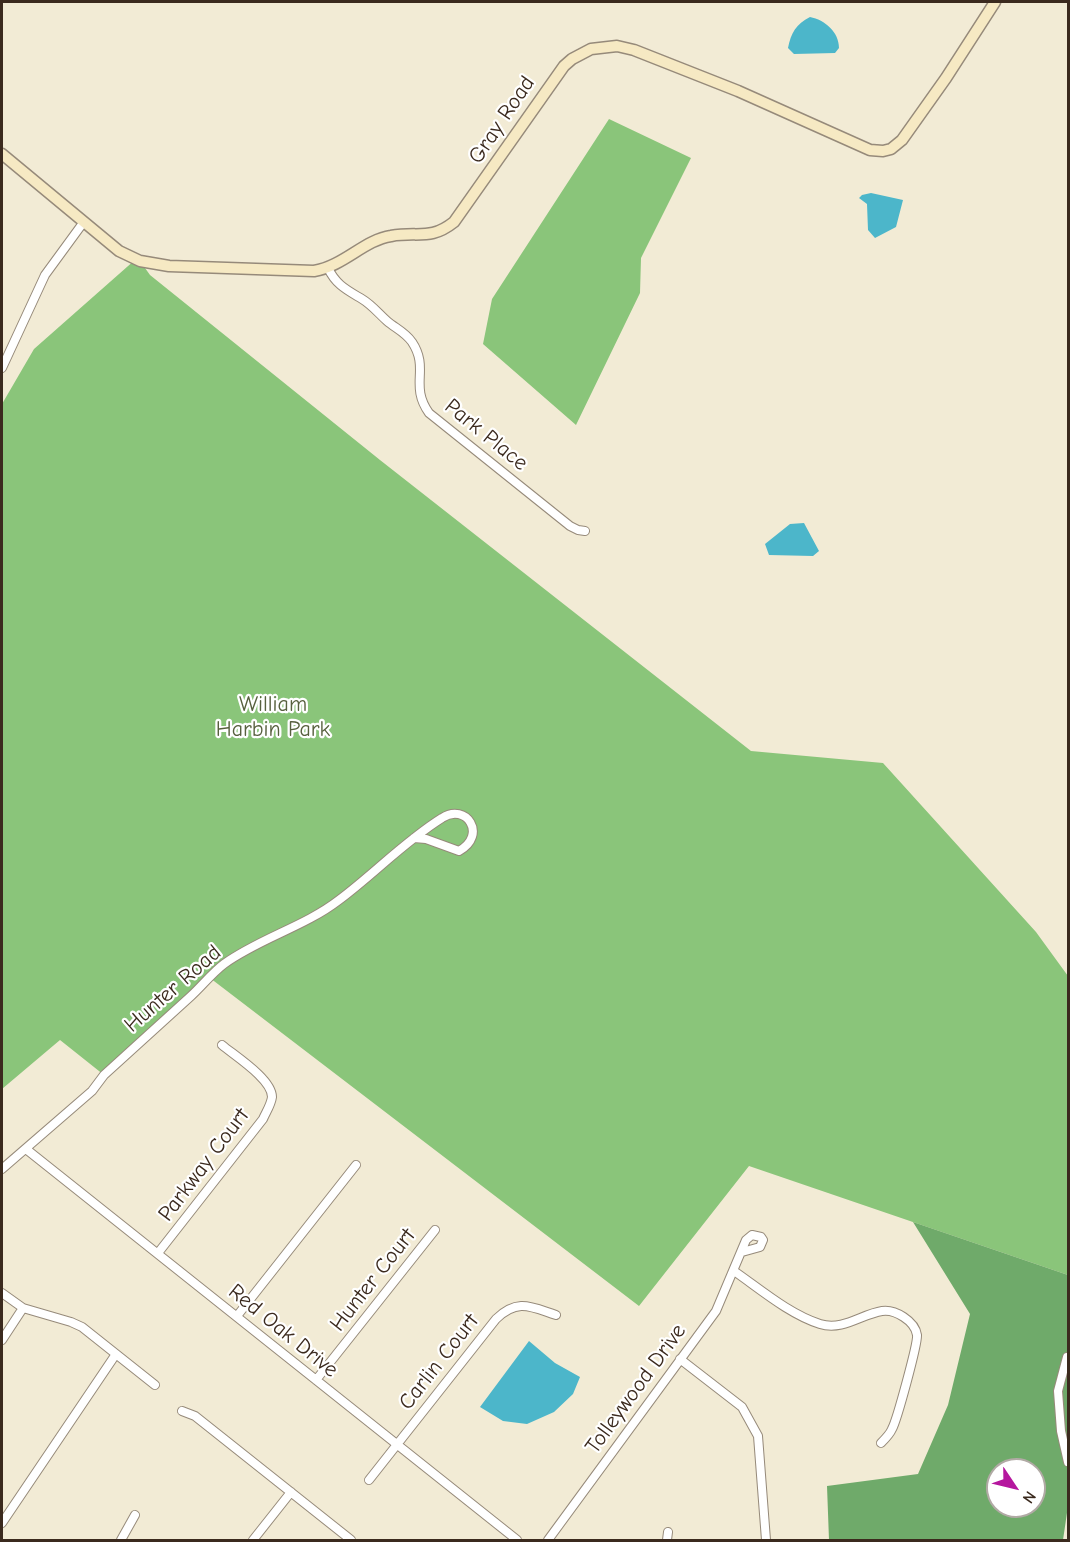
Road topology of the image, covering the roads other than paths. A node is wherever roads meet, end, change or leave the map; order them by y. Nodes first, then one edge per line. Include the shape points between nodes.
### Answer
1 (995, 2) edge
2 (2, 154) edge
3 (83, 223) junction
4 (328, 268) junction
5 (2, 368) edge
6 (585, 531) dead end
7 (414, 838) junction
8 (222, 1045) dead end
9 (26, 1149) junction
10 (356, 1165) dead end
11 (2, 1169) edge
12 (435, 1230) dead end
13 (742, 1252) dead end
14 (158, 1253) junction
15 (734, 1271) junction
16 (2, 1293) edge
17 (23, 1308) junction
18 (556, 1315) dead end
19 (237, 1316) junction
20 (2, 1340) edge
21 (116, 1354) junction
22 (1066, 1357) dead end
23 (680, 1359) junction
24 (316, 1380) junction
25 (155, 1385) dead end
26 (182, 1411) dead end
27 (881, 1443) dead end
28 (396, 1445) junction
29 (1068, 1462) edge
30 (369, 1480) dead end
31 (291, 1492) junction
32 (135, 1515) dead end
33 (2, 1522) edge
34 (121, 1540) edge
35 (253, 1540) edge
36 (351, 1540) edge
37 (517, 1540) edge
38 (548, 1540) edge
39 (766, 1540) edge

1 - 4 street, Gray Road via 902,140 883,151 870,150 634,50 617,46 591,49 572,59 552,81 454,222 443,232 377,240
2 - 3 street, Gray Road
3 - 4 street, Gray Road via 119,251 147,262 314,271
3 - 5 street via 45,275
4 - 6 street, Park Place via 335,282 373,307 413,343 421,365 420,396 429,413 570,526
7 - 7 street, Hunter Road via 454,813 466,817 474,832 468,846 459,851
7 - 9 street, Hunter Road via 313,919 223,965
8 - 14 street, Parkway Court via 268,1084 272,1094 270,1105
9 - 11 street, Hunter Road
9 - 14 street, Red Oak Drive
10 - 19 street
12 - 24 street, Hunter Court
13 - 15 street, Tolleywood Drive
14 - 19 street, Red Oak Drive
15 - 23 street, Tolleywood Drive via 716,1311
15 - 27 street via 802,1317 822,1325 840,1325 883,1310 901,1314 912,1323 917,1334 914,1351 893,1428
16 - 17 street
17 - 20 street
17 - 21 street via 82,1327
18 - 28 street, Carlin Court via 528,1306 507,1309
19 - 24 street, Red Oak Drive
21 - 25 street
21 - 33 street
22 - 29 street via 1058,1390
23 - 38 street, Tolleywood Drive
23 - 39 street via 742,1407 751,1421 758,1436
24 - 28 street, Red Oak Drive
26 - 31 street via 195,1416
28 - 30 street, Carlin Court
28 - 37 street, Red Oak Drive
31 - 35 street
31 - 36 street
32 - 34 street

